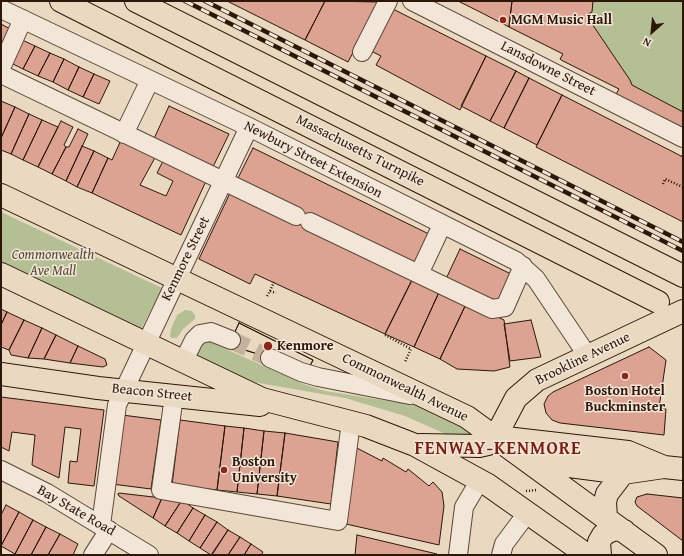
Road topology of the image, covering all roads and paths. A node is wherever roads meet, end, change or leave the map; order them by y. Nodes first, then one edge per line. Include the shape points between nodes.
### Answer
1 (61, 1) edge
2 (136, 1) edge
3 (388, 1) edge
4 (412, 1) edge
5 (1, 9) edge
6 (23, 19) junction
7 (362, 52) dead end
8 (1, 68) edge
9 (1, 74) edge
10 (150, 80) junction
11 (249, 128) junction
12 (124, 134) junction
13 (683, 138) edge
14 (223, 181) junction
15 (662, 184) dead end
16 (683, 187) edge
17 (1, 195) edge
18 (442, 225) junction
19 (524, 266) junction
20 (1, 274) edge
21 (419, 274) junction
22 (683, 276) edge
23 (175, 279) junction
24 (274, 282) dead end
25 (270, 291) junction
26 (276, 293) dead end
27 (267, 296) dead end
28 (658, 302) dead end
29 (683, 311) edge
30 (385, 336) dead end
31 (231, 340) tunnel mouth
32 (145, 344) junction
33 (587, 355) junction
34 (270, 358) tunnel mouth
35 (183, 362) junction
36 (405, 362) dead end
37 (1, 374) edge
38 (124, 390) junction
39 (174, 396) junction
40 (435, 400) junction
41 (304, 410) junction
42 (351, 422) junction
43 (496, 436) junction
44 (415, 445) junction
45 (528, 460) junction
46 (674, 468) edge
47 (1, 470) edge
48 (623, 473) junction
49 (480, 480) junction
50 (540, 490) dead end
51 (519, 492) dead end
52 (528, 512) junction
53 (606, 518) junction
54 (105, 527) junction
55 (624, 531) junction
56 (93, 555) edge
57 (149, 555) edge
58 (458, 555) edge
59 (501, 555) edge
60 (587, 555) edge
61 (600, 555) edge
62 (656, 555) edge

1 - 28 main road, Massachusetts Turnpike
2 - 22 main road
3 - 7 street
4 - 13 street, Lansdowne Street
5 - 6 street, Newbury Street Extension
6 - 8 street
6 - 10 street, Newbury Street Extension
9 - 12 street
10 - 11 street, Newbury Street Extension
10 - 12 street
11 - 14 street, Kenmore Street
11 - 18 street, Newbury Street Extension
12 - 14 street
14 - 21 street
14 - 23 street, Kenmore Street
15 - 16 path via 665,179
17 - 23 main road, Commonwealth Avenue
18 - 19 street, Newbury Street Extension
18 - 21 street
19 - 21 street via 504,307 498,309 492,309
19 - 33 street, Newbury Street Extension via 550,297
20 - 32 main road
23 - 32 street, Kenmore Street
23 - 40 main road, Commonwealth Avenue
24 - 25 path
25 - 26 path
25 - 27 path
29 - 33 main road, Brookline Avenue
30 - 36 path via 411,348
31 - 35 street via 211,332 200,334 194,340
32 - 35 main road
32 - 38 street, Kenmore Street
33 - 43 main road, Brookline Avenue via 526,388 516,398
34 - 40 street via 318,377
35 - 41 main road via 262,399
37 - 38 main road, Beacon Street
38 - 39 main road, Beacon Street
38 - 54 street, Kenmore Street via 117,405
39 - 41 main road, Beacon Street
39 - 42 street via 161,490 338,521
40 - 43 main road, Commonwealth Avenue via 468,417
41 - 42 main road
42 - 44 main road
43 - 44 main road via 489,444 481,446
43 - 45 main road, Commonwealth Avenue
43 - 46 main road via 628,452
44 - 45 main road
44 - 49 main road
45 - 48 main road
45 - 53 main road, Commonwealth Avenue
46 - 48 main road
47 - 54 street, Bay State Road
48 - 53 main road via 607,494
49 - 52 main road
49 - 58 street via 464,507
50 - 51 path
52 - 59 street via 504,544
52 - 60 main road
53 - 55 main road, Commonwealth Avenue
54 - 56 street
54 - 57 street, Bay State Road
55 - 61 main road via 616,529 603,535 599,542
55 - 62 main road, Commonwealth Avenue

